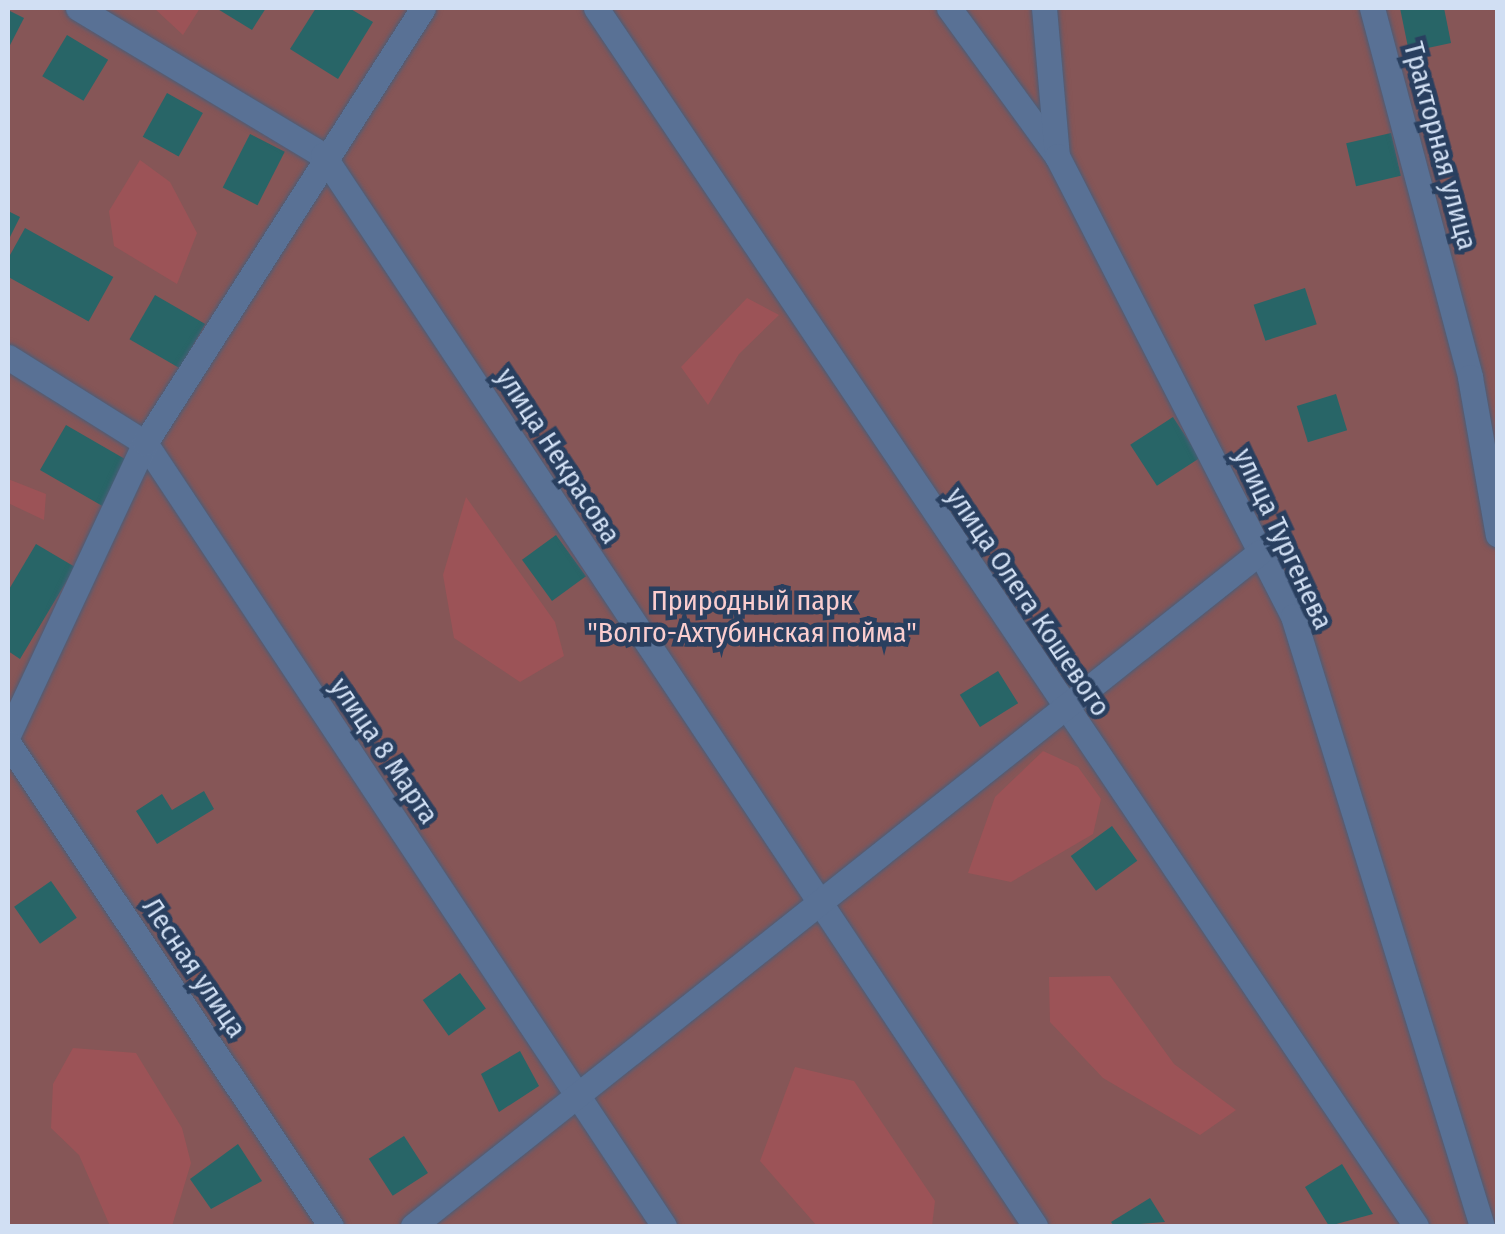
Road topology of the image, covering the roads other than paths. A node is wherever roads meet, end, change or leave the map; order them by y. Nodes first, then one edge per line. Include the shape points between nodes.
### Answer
1 (78, 8) edge
2 (423, 8) edge
3 (596, 8) edge
4 (949, 8) edge
5 (1044, 8) edge
6 (1372, 8) edge
7 (323, 155) junction
8 (1057, 156) junction
9 (8, 357) edge
10 (144, 443) junction
11 (1498, 535) edge
12 (1260, 552) junction
13 (1064, 710) junction
14 (8, 735) edge
15 (8, 743) edge
16 (819, 906) junction
17 (578, 1099) junction
18 (331, 1226) edge
19 (413, 1226) edge
20 (664, 1226) edge
21 (1035, 1226) edge
22 (1416, 1226) edge
23 (1482, 1226) edge

1 - 7 street, улица Некрасова
2 - 7 street
3 - 13 street, улица Олега Кошевого
4 - 8 street
5 - 8 street, улица Тургенева
6 - 11 street, Тракторная улица via 1470,377
7 - 10 street
7 - 16 street, улица Некрасова
8 - 12 street, улица Тургенева
9 - 10 street, улица 8 Марта
10 - 14 street
10 - 17 street, улица 8 Марта
12 - 13 street
12 - 23 street, улица Тургенева via 1293,616
13 - 16 street
13 - 22 street, улица Олега Кошевого
15 - 18 street, Лесная улица
16 - 17 street
16 - 21 street, улица Некрасова
17 - 19 street
17 - 20 street, улица 8 Марта

